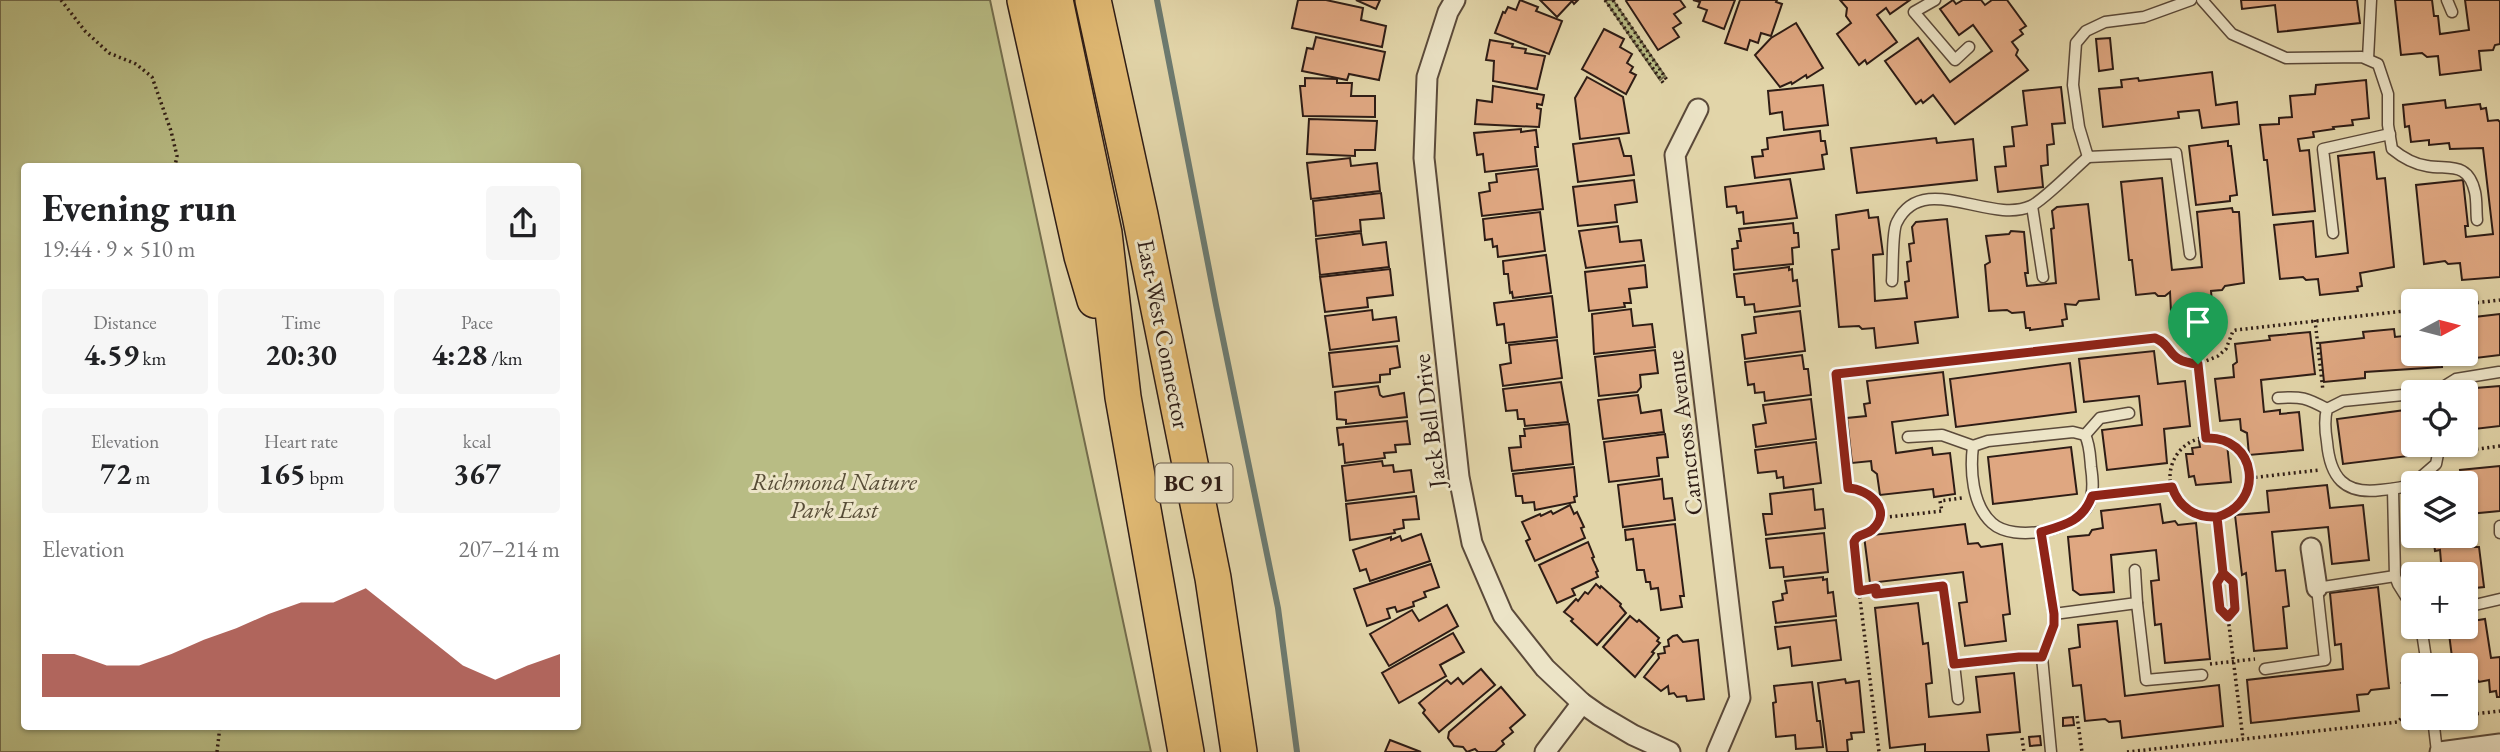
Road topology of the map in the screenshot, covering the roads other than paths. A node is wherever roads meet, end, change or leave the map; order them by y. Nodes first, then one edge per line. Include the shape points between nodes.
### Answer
1 (1025, 0) edge
2 (1055, 0) edge
3 (1093, 0) edge
4 (1119, 0) edge
5 (1455, 0) edge
6 (1935, 0) edge
7 (2191, 0) edge
8 (2202, 0) edge
9 (2371, 0) edge
10 (2447, 0) edge
11 (2452, 12) dead end
12 (1969, 47) dead end
13 (2368, 59) junction
14 (1698, 109) dead end
15 (2390, 134) junction
16 (2088, 157) junction
17 (2032, 206) junction
18 (1140, 215) junction
19 (2477, 220) dead end
20 (2333, 233) dead end
21 (2190, 254) dead end
22 (2043, 277) dead end
23 (1892, 281) dead end
24 (2499, 372) edge
25 (2454, 380) edge
26 (2401, 395) edge
27 (1123, 397) junction
28 (2278, 398) dead end
29 (2327, 410) junction
30 (2129, 413) dead end
31 (2085, 435) junction
32 (1908, 437) dead end
33 (1973, 446) junction
34 (2437, 457) edge
35 (2428, 471) edge
36 (2401, 487) edge
37 (2393, 489) junction
38 (2500, 526) edge
39 (2041, 532) junction
40 (2500, 533) edge
41 (2311, 548) dead end
42 (2135, 570) dead end
43 (2395, 576) junction
44 (2317, 588) junction
45 (2401, 589) edge
46 (1884, 593) road end
47 (2500, 599) edge
48 (2137, 603) junction
49 (2478, 604) edge
50 (2054, 614) junction
51 (2042, 657) junction
52 (1954, 664) junction
53 (2265, 669) road end
54 (2202, 675) road end
55 (1958, 699) dead end
56 (1582, 703) junction
57 (2435, 730) edge
58 (2500, 744) edge
59 (1186, 752) edge
60 (1239, 752) edge
61 (1545, 752) edge
62 (1670, 752) edge
63 (1717, 752) edge
64 (2051, 752) edge
65 (2439, 752) edge

1 - 27 highway via 1082,256
2 - 27 highway, East-West Connector / BC 91 via 1104,233
3 - 18 highway, East-West Connector / BC 91
4 - 18 highway via 1136,136
5 - 56 street, Jack Bell Drive via 1427,77 1424,158 1459,477 1472,543 1503,615 1545,668
6 - 12 lane via 1914,12 1955,60
7 - 16 lane via 2144,17 2105,22 2086,30 2076,43 2073,85
8 - 13 lane via 2232,34 2286,58
9 - 13 lane
10 - 11 lane
13 - 15 lane via 2378,64 2388,94
14 - 63 street, Carncross Avenue via 1675,155 1740,698
15 - 19 lane via 2392,149 2407,161 2457,167 2466,174 2475,190
15 - 20 lane via 2323,149
16 - 17 lane
16 - 21 lane via 2176,153
17 - 22 lane
17 - 23 lane via 2011,211 1939,198 1913,203 1896,223
18 - 60 highway, East-West Connector / BC 91 via 1213,578
24 - 25 lane
26 - 29 lane via 2343,401
27 - 59 highway, East-West Connector / BC 91
28 - 29 lane via 2299,397
29 - 37 lane via 2325,428 2332,468 2339,480 2355,491
30 - 31 lane via 2100,418
31 - 33 lane via 2073,432
31 - 39 lane via 2093,480 2088,506 2072,522
32 - 33 lane via 1942,435
33 - 39 lane via 1972,471 1983,512 2004,530
34 - 35 lane
36 - 37 lane
37 - 43 lane
38 - 40 lane
39 - 50 lane
41 - 44 street
42 - 48 lane
43 - 44 lane
43 - 45 lane
44 - 53 lane via 2325,660
46 - 52 lane via 1943,586
47 - 49 lane
48 - 50 lane
48 - 54 lane via 2146,680
50 - 51 lane
51 - 52 lane
51 - 64 lane
52 - 55 lane
56 - 61 street
56 - 62 street, Jack Bell Drive
57 - 65 lane
58 - 65 street

